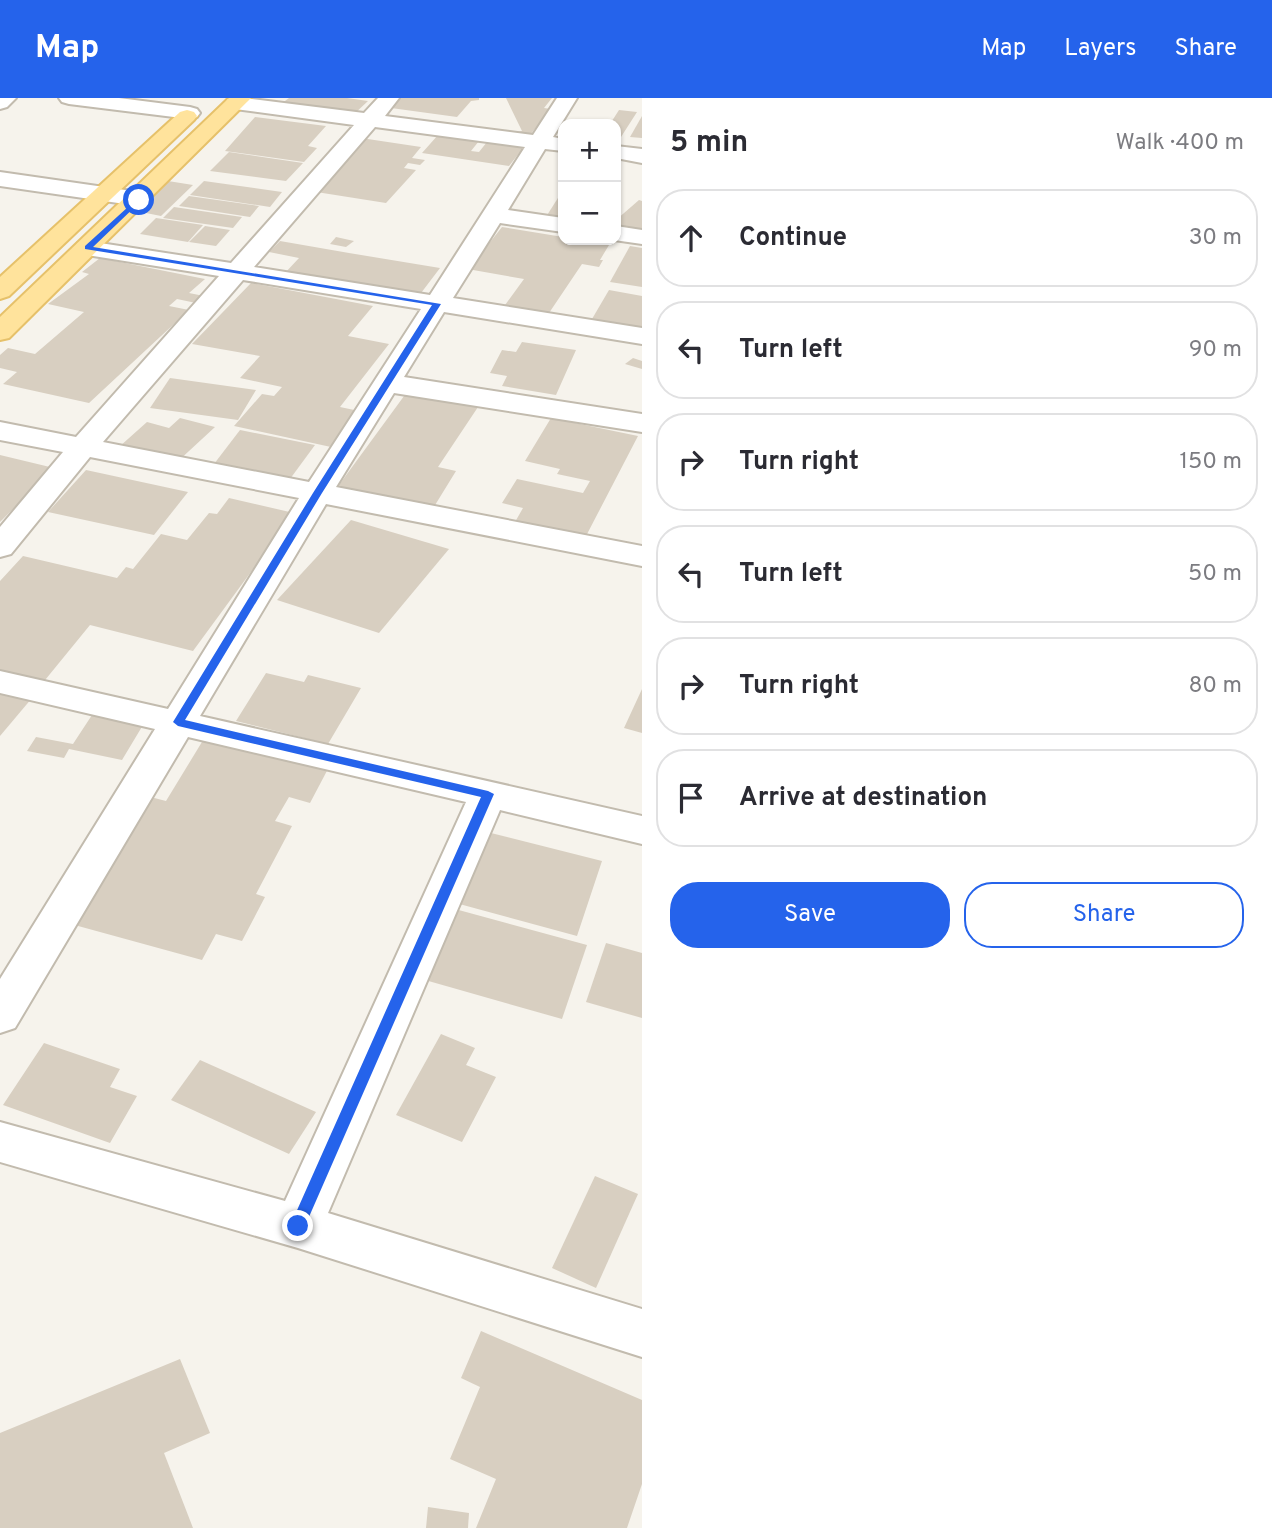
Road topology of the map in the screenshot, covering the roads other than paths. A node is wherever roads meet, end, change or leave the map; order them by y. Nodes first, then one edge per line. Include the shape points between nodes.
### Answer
1 (6, 98) edge
2 (69, 98) edge
3 (389, 98) edge
4 (567, 98) edge
5 (238, 101) edge
6 (0, 103) edge
7 (198, 106) edge
8 (370, 121) junction
9 (551, 144) edge
10 (621, 153) edge
11 (642, 156) edge
12 (0, 179) edge
13 (102, 194) junction
14 (139, 200) junction
15 (492, 215) junction
16 (558, 224) edge
17 (621, 234) edge
18 (642, 237) edge
19 (87, 248) junction
20 (235, 272) junction
21 (0, 291) edge
22 (437, 304) junction
23 (2, 329) edge
24 (642, 336) edge
25 (386, 383) junction
26 (642, 423) edge
27 (0, 431) edge
28 (83, 447) junction
29 (317, 493) junction
30 (0, 547) edge
31 (642, 556) edge
32 (0, 681) edge
33 (178, 722) junction
34 (488, 794) junction
35 (642, 830) edge
36 (0, 1017) edge
37 (0, 1142) edge
38 (298, 1226) junction
39 (642, 1333) edge

1 - 6 street
2 - 7 street
3 - 8 street
4 - 9 street
5 - 8 street
5 - 14 main road
7 - 13 main road
8 - 9 street
8 - 20 street
9 - 15 street
10 - 11 street
12 - 13 street
13 - 14 street
13 - 21 main road
14 - 19 main road
15 - 16 street
15 - 22 street
17 - 18 street
19 - 20 street
19 - 23 main road
20 - 22 street
20 - 28 street
22 - 24 street
22 - 25 street
25 - 26 street
25 - 29 street
27 - 28 street
28 - 29 street
28 - 30 street
29 - 31 street
29 - 33 street
32 - 33 street
33 - 34 street
33 - 36 street
34 - 35 street
34 - 38 street
37 - 38 street
38 - 39 street

